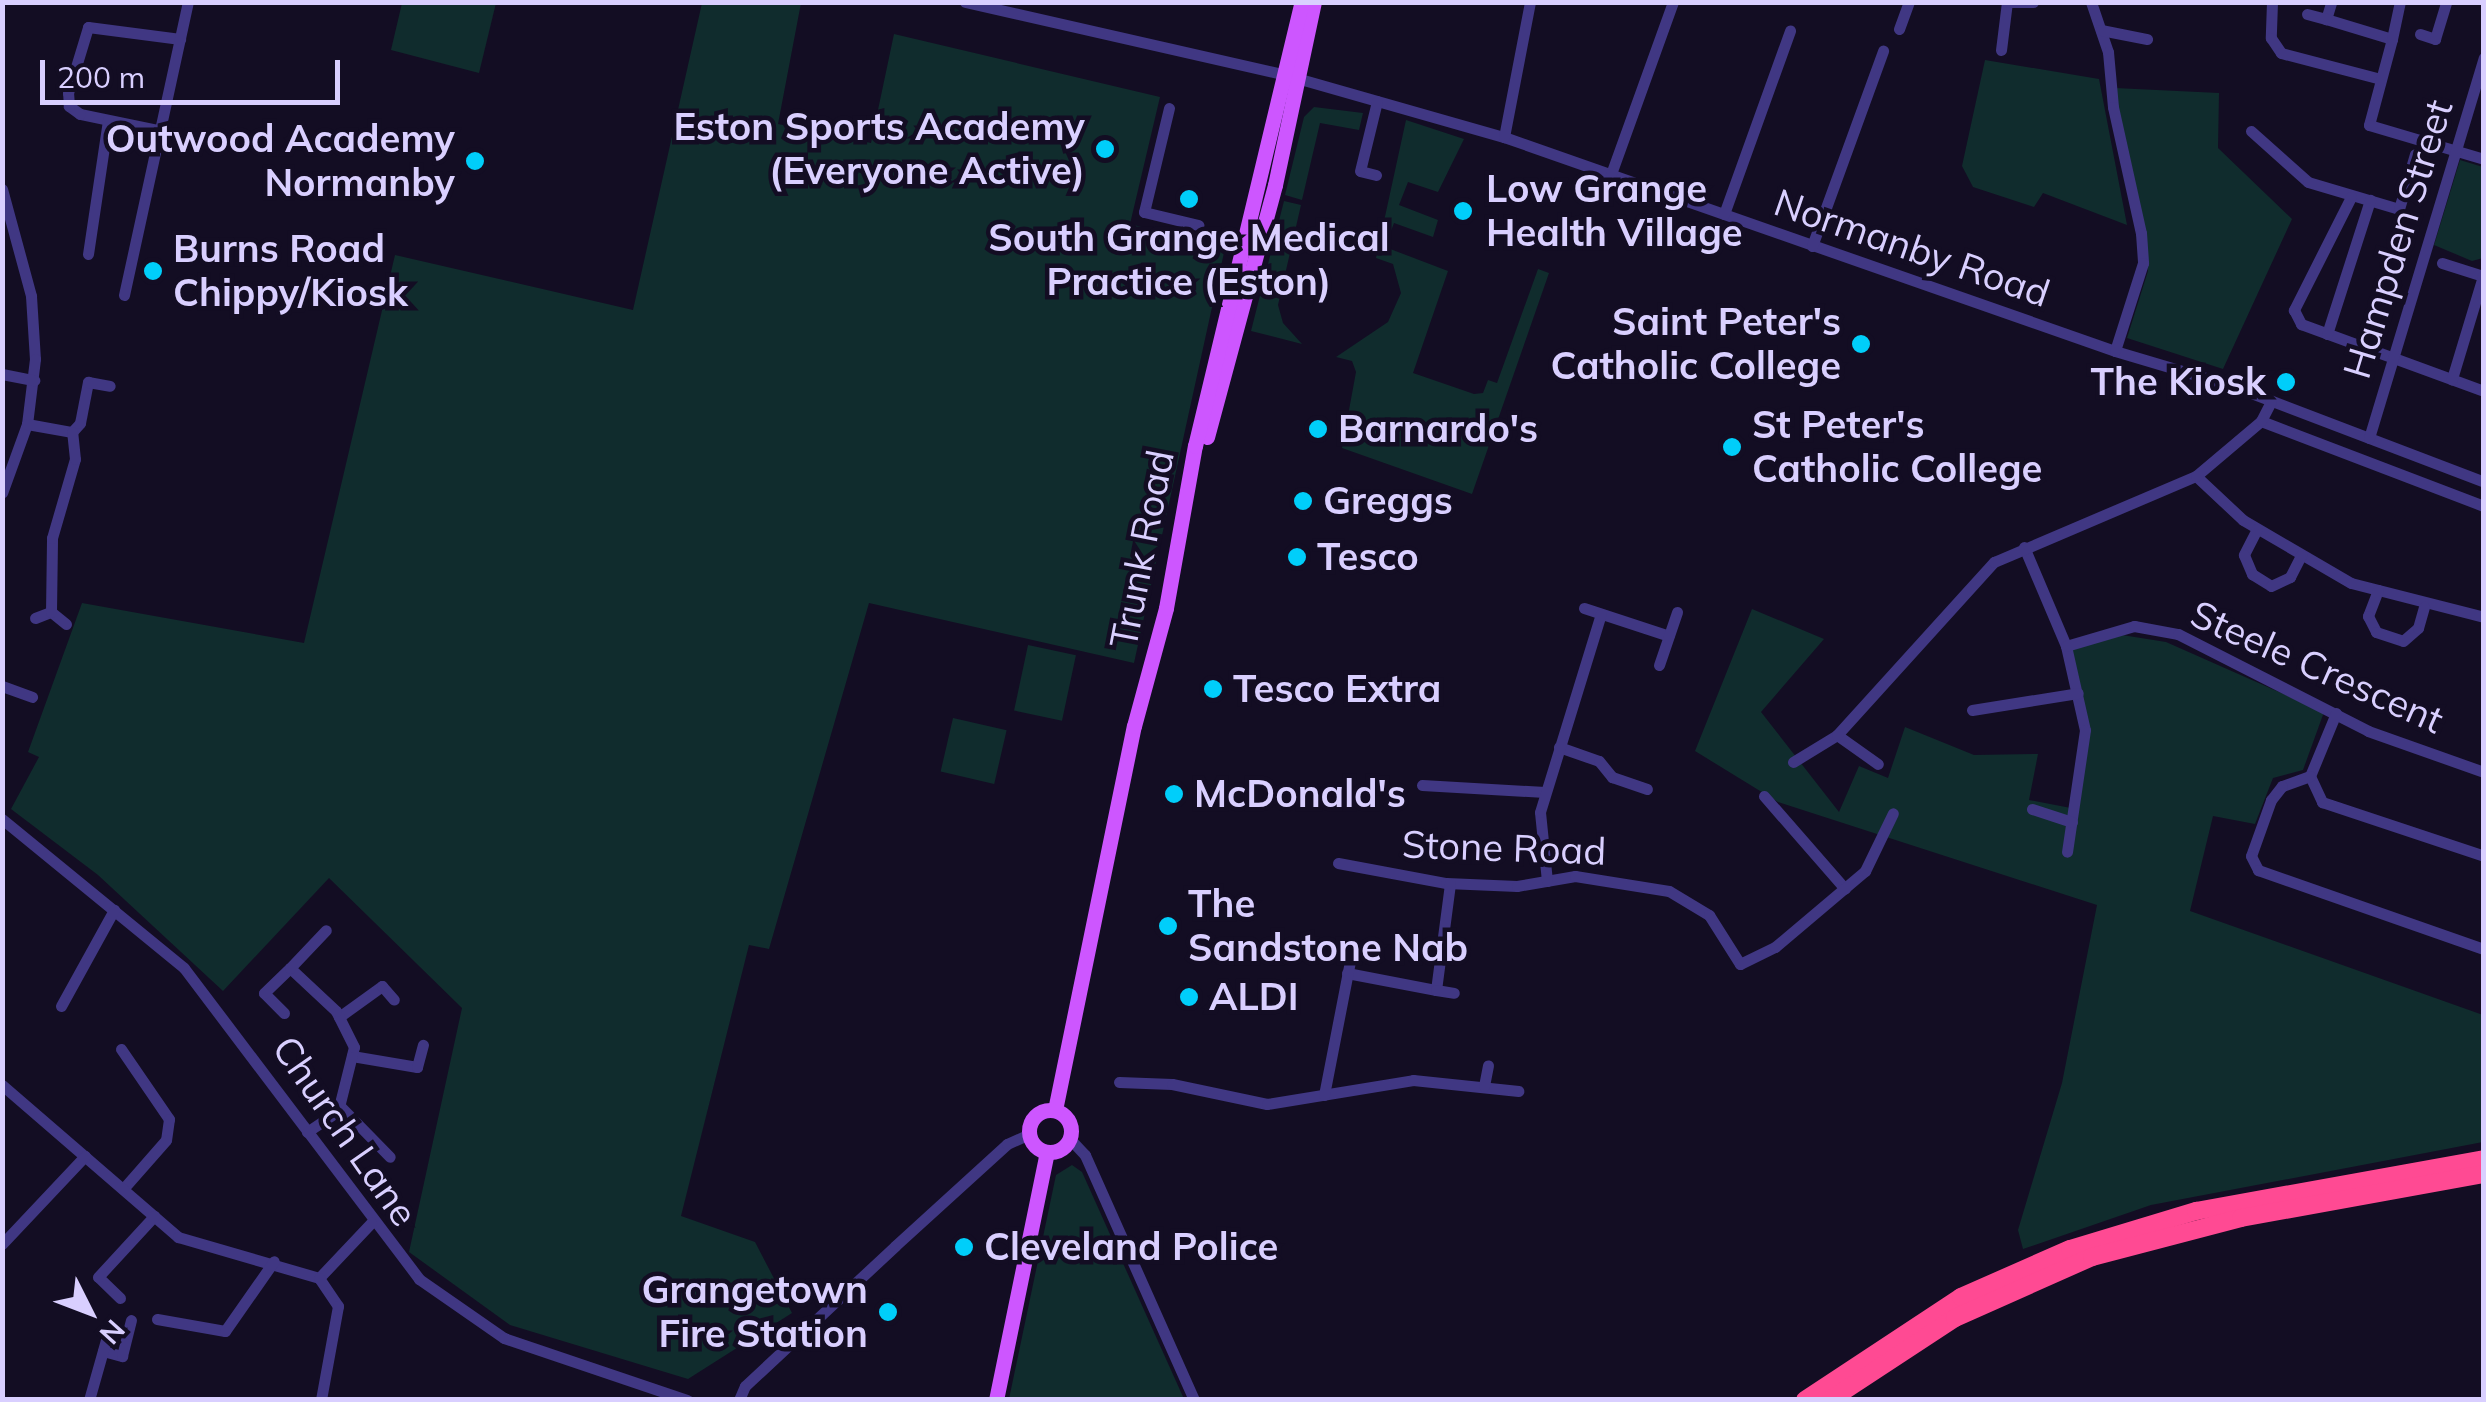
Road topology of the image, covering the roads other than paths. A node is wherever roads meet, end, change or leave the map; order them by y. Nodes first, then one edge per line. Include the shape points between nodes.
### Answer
1 (188, 2) edge
2 (1302, 2) edge
3 (1314, 2) edge
4 (1530, 2) edge
5 (1673, 2) edge
6 (1909, 2) edge
7 (2007, 2) edge
8 (2032, 2) edge
9 (2091, 2) edge
10 (2272, 2) edge
11 (2400, 2) edge
12 (2446, 2) edge
13 (970, 3) edge
14 (2330, 3) edge
15 (2307, 14) dead end
16 (2326, 18) junction
17 (1898, 28) dead end
18 (2102, 30) junction
19 (1790, 31) dead end
20 (2420, 34) dead end
21 (2147, 39) dead end
22 (2392, 39) junction
23 (180, 40) junction
24 (2001, 50) dead end
25 (1883, 51) dead end
26 (2484, 58) edge
27 (1293, 77) junction
28 (2381, 78) junction
29 (1377, 101) junction
30 (1169, 108) dead end
31 (108, 120) junction
32 (162, 131) junction
33 (2252, 131) dead end
34 (1504, 137) junction
35 (2456, 151) junction
36 (2415, 154) dead end
37 (2484, 159) edge
38 (1611, 174) junction
39 (1376, 176) dead end
40 (2, 190) edge
41 (2351, 196) junction
42 (2370, 200) junction
43 (1724, 214) junction
44 (7, 222) edge
45 (1198, 225) dead end
46 (1812, 246) junction
47 (88, 254) dead end
48 (2442, 264) dead end
49 (124, 295) dead end
50 (2327, 334) junction
51 (2116, 352) junction
52 (2394, 358) junction
53 (2, 374) edge
54 (34, 380) junction
55 (2452, 380) junction
56 (110, 386) dead end
57 (2484, 391) edge
58 (2272, 400) junction
59 (2261, 421) junction
60 (27, 424) junction
61 (72, 432) junction
62 (2369, 438) junction
63 (2196, 476) junction
64 (2484, 482) edge
65 (2, 493) edge
66 (2484, 506) edge
67 (2257, 529) junction
68 (2024, 547) junction
69 (2302, 556) junction
70 (2378, 590) junction
71 (2424, 607) junction
72 (1584, 608) dead end
73 (51, 612) junction
74 (1678, 612) dead end
75 (1602, 614) junction
76 (2484, 617) edge
77 (34, 618) dead end
78 (66, 624) dead end
79 (1668, 636) junction
80 (2066, 646) junction
81 (1659, 665) dead end
82 (3, 689) edge
83 (2078, 693) junction
84 (32, 697) dead end
85 (1972, 710) dead end
86 (2336, 712) junction
87 (1837, 735) junction
88 (1559, 747) junction
89 (1793, 762) dead end
90 (1878, 764) dead end
91 (2484, 772) edge
92 (2310, 776) junction
93 (1422, 785) dead end
94 (1647, 789) dead end
95 (1545, 792) junction
96 (1764, 796) dead end
97 (2032, 808) dead end
98 (1894, 814) dead end
99 (2, 820) edge
100 (2072, 822) junction
101 (2067, 852) dead end
102 (2484, 856) edge
103 (1338, 862) dead end
104 (1547, 881) junction
105 (1450, 884) junction
106 (1845, 889) junction
107 (114, 910) junction
108 (326, 930) dead end
109 (2484, 948) edge
110 (1351, 956) dead end
111 (290, 968) junction
112 (1347, 973) junction
113 (1436, 990) junction
114 (1454, 993) dead end
115 (394, 1000) dead end
116 (60, 1006) dead end
117 (284, 1014) dead end
118 (339, 1016) junction
119 (423, 1045) dead end
120 (121, 1049) dead end
121 (352, 1056) junction
122 (1488, 1065) dead end
123 (1120, 1082) dead end
124 (2, 1085) edge
125 (1484, 1086) junction
126 (1518, 1091) dead end
127 (1324, 1095) junction
128 (340, 1106) junction
129 (1055, 1110) junction
130 (306, 1132) junction
131 (1029, 1134) junction
132 (1070, 1140) junction
133 (1046, 1152) junction
134 (84, 1156) junction
135 (390, 1157) dead end
136 (2484, 1158) edge
137 (2484, 1174) edge
138 (123, 1189) junction
139 (154, 1216) junction
140 (371, 1223) junction
141 (2, 1244) edge
142 (274, 1262) junction
143 (319, 1278) junction
144 (120, 1298) dead end
145 (157, 1319) dead end
146 (131, 1320) dead end
147 (89, 1400) edge
148 (321, 1400) edge
149 (687, 1400) edge
150 (739, 1400) edge
151 (996, 1400) edge
152 (1194, 1400) edge
153 (1806, 1400) edge
154 (1830, 1400) edge

1 - 23 street
2 - 27 main road, Trunk Road
3 - 27 main road
4 - 34 street
5 - 38 street
6 - 17 street
7 - 8 street
7 - 24 street
9 - 18 street
10 - 28 street via 2271,38 2281,53
11 - 22 street
12 - 20 street via 2435,39
13 - 27 street, Normanby Road
14 - 16 street
15 - 16 street
16 - 22 street
18 - 21 street
18 - 51 street via 2143,263
19 - 43 street
22 - 28 street
23 - 31 street via 98,25 84,30 68,102 76,112
23 - 32 street
25 - 46 street
26 - 35 street, Hampden Street
27 - 29 street, Normanby Road
27 - 129 main road, Trunk Road via 1195,446
28 - 35 street via 2368,125
29 - 34 street, Normanby Road
29 - 39 street via 1360,171
30 - 45 street via 1144,212
31 - 32 street
31 - 47 street
32 - 49 street
33 - 41 street via 2308,182
34 - 38 street, Normanby Road
35 - 37 street
35 - 52 street, Hampden Street
36 - 42 street via 2399,209
38 - 43 street, Normanby Road
40 - 44 street
41 - 42 street
41 - 50 street via 2294,310 2302,324
42 - 50 street
43 - 46 street, Normanby Road
44 - 54 street via 31,296
46 - 51 street, Normanby Road
48 - 55 street via 2483,276
50 - 52 street
51 - 58 street, Normanby Road
52 - 55 street
52 - 62 street, Hampden Street
53 - 54 street
54 - 60 street
55 - 57 street
56 - 61 street via 82,379 80,422
58 - 59 street
58 - 62 street, Normanby Road
59 - 63 street
59 - 66 street
60 - 61 street
60 - 65 street
61 - 73 street via 75,459 53,527
62 - 64 street, Normanby Road
63 - 67 street
63 - 68 street
67 - 69 street
67 - 69 street via 2244,555 2252,574 2271,586 2290,577
68 - 80 street
68 - 87 street via 1994,562
69 - 70 street
70 - 71 street
70 - 71 street via 2368,616 2376,632 2403,641 2418,628
71 - 76 street
72 - 75 street
73 - 77 street
73 - 78 street
74 - 79 street
75 - 79 street
75 - 88 street
79 - 81 street
80 - 83 street
80 - 86 street, Steele Crescent via 2118,628 2154,628
82 - 84 street
83 - 85 street
83 - 100 street via 2085,730
86 - 91 street, Steele Crescent via 2368,731
86 - 92 street
87 - 89 street
87 - 90 street
88 - 94 street via 1600,761 1612,777
88 - 95 street
92 - 102 street via 2322,802
92 - 109 street via 2282,786 2271,800 2251,856 2258,870
93 - 95 street
95 - 104 street via 1540,812
96 - 106 street
97 - 100 street
98 - 106 street via 1865,872
99 - 107 street, Church Lane
100 - 101 street
103 - 105 street, Stone Road
104 - 105 street, Stone Road
104 - 106 street, Stone Road via 1575,876 1669,892 1709,915 1740,964 1776,947
105 - 113 street
107 - 116 street
107 - 130 street, Church Lane via 184,968
108 - 111 street
110 - 112 street
111 - 117 street via 264,993
111 - 118 street
112 - 113 street
112 - 127 street
113 - 114 street
115 - 118 street via 382,986
118 - 121 street
119 - 121 street via 417,1067
120 - 138 street via 169,1119 166,1140
121 - 128 street
122 - 125 street
123 - 127 street via 1172,1084 1267,1104
124 - 134 street
125 - 126 street
125 - 127 street via 1413,1080
128 - 130 street
128 - 135 street
129 - 131 main road via 1036,1115
129 - 132 main road via 1070,1121
130 - 140 street, Church Lane
131 - 133 main road
131 - 150 street via 1007,1144 895,1246 745,1386
132 - 133 main road
132 - 152 street via 1085,1156
133 - 151 main road
134 - 138 street
134 - 141 street
136 - 153 highway via 2196,1211 2070,1249 1933,1313
137 - 154 highway via 2241,1218 2092,1257 1955,1318
138 - 139 street
139 - 142 street via 178,1237
139 - 144 street via 98,1278
140 - 143 street
140 - 149 street, Church Lane via 419,1279 478,1324 556,1361
142 - 143 street
142 - 145 street via 224,1331
143 - 148 street via 338,1306
146 - 147 street via 122,1356 104,1346

